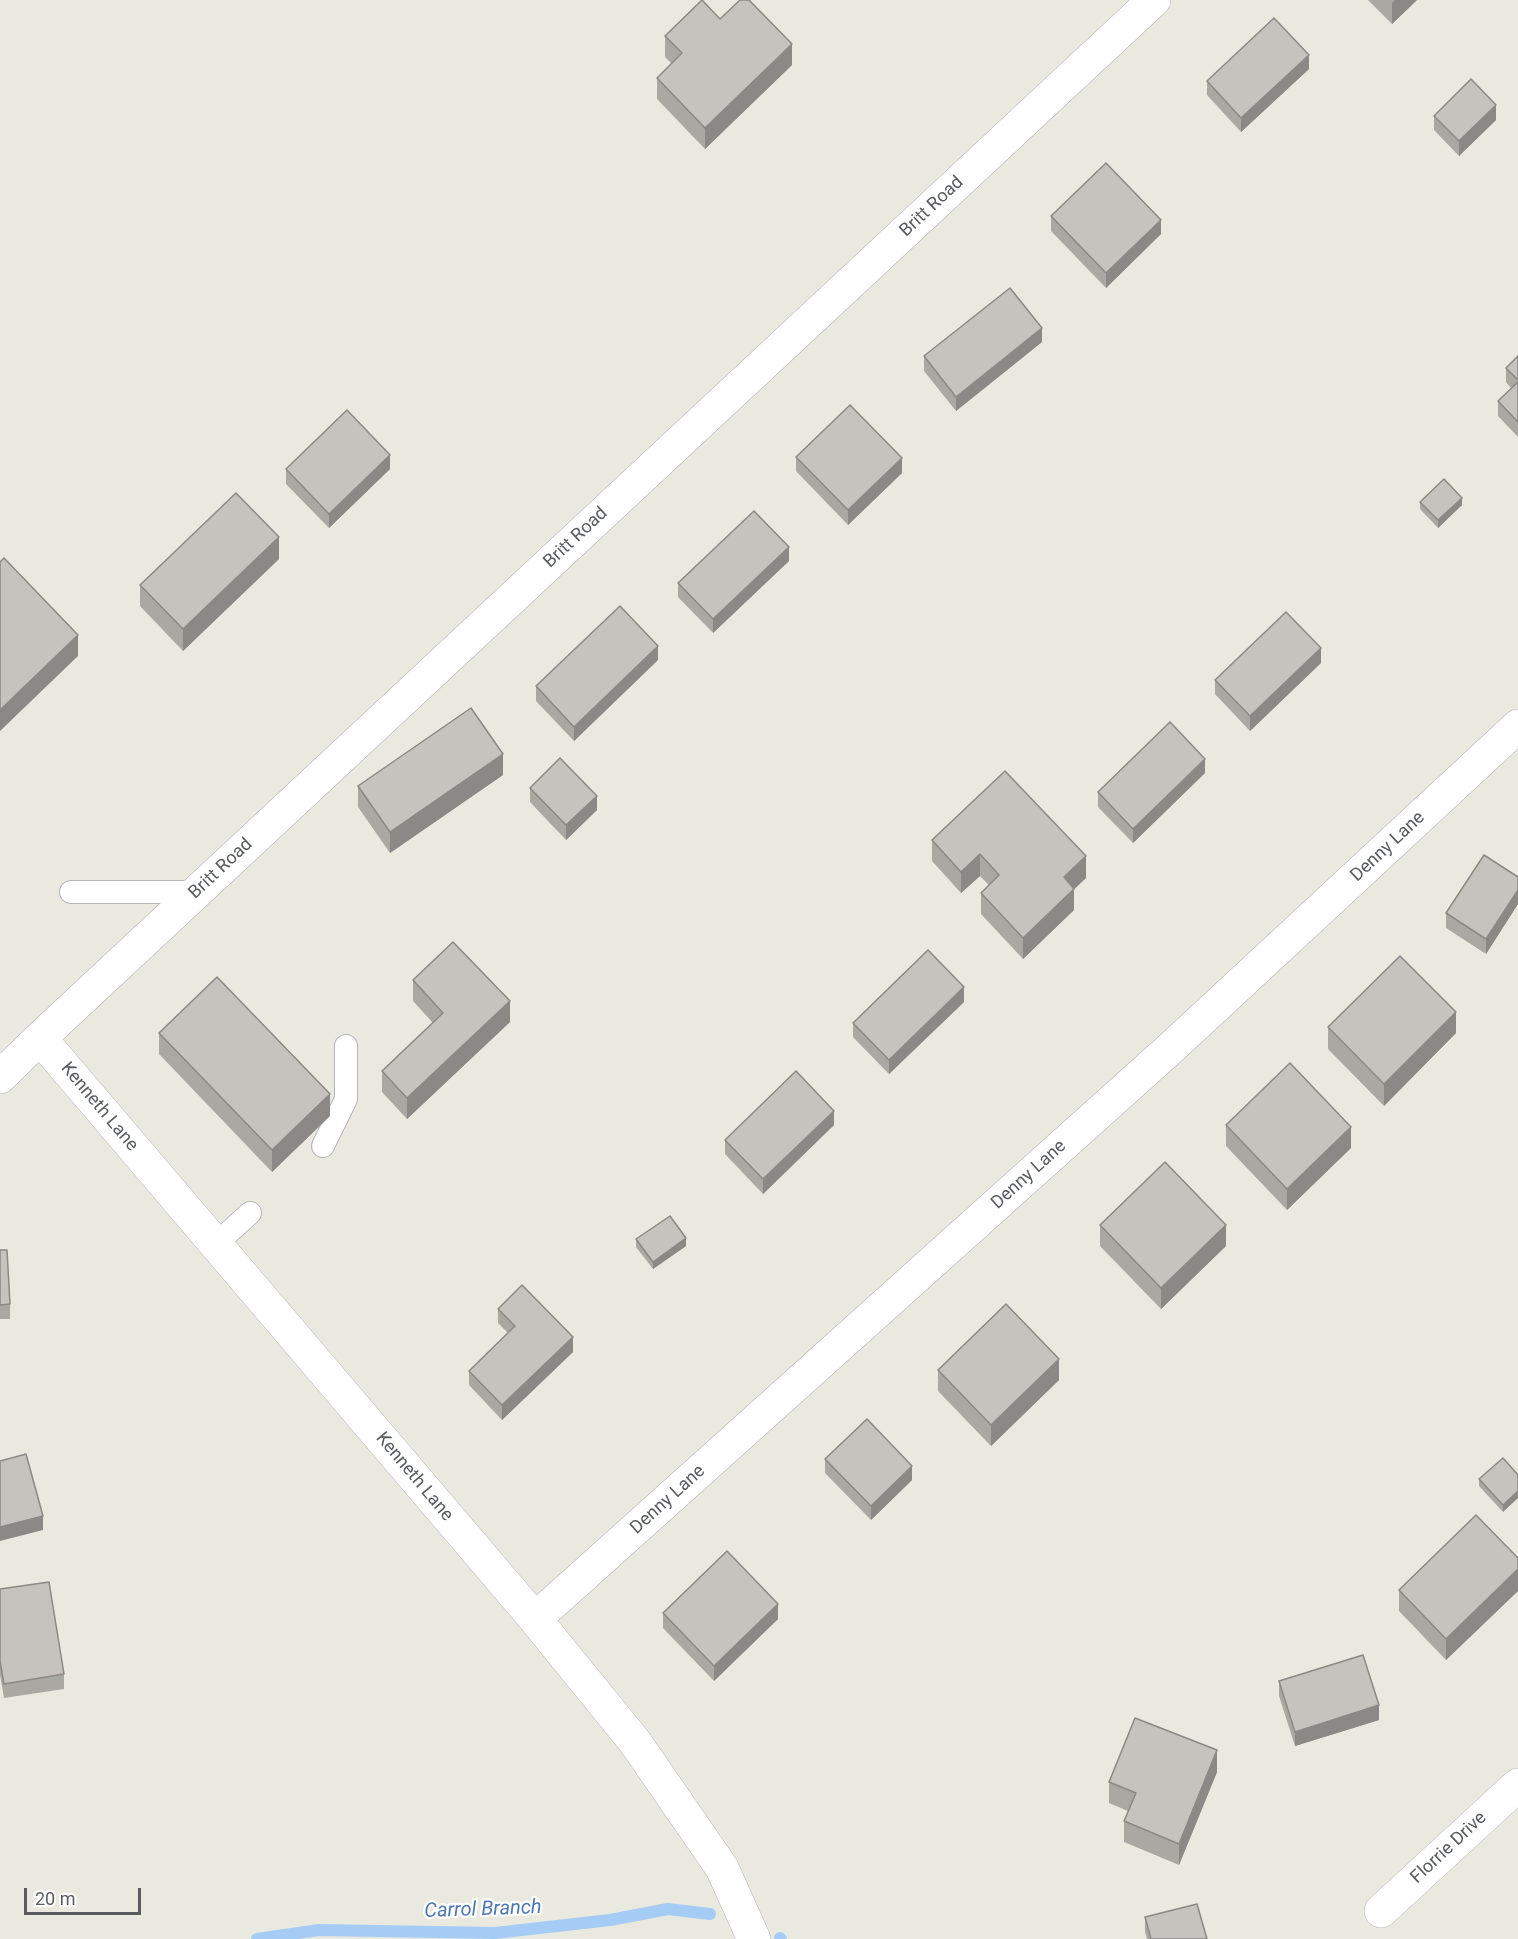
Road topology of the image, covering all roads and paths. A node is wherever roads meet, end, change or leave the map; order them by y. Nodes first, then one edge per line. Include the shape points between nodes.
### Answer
1 (1154, 0) edge
2 (1518, 726) edge
3 (71, 892) dead end
4 (196, 892) junction
5 (40, 1038) junction
6 (346, 1046) dead end
7 (0, 1077) edge
8 (323, 1146) dead end
9 (250, 1213) dead end
10 (216, 1245) junction
11 (536, 1619) junction
12 (1518, 1785) edge
13 (1381, 1911) dead end
14 (754, 1939) edge

1 - 4 street, Britt Road
2 - 11 street, Denny Lane via 1172,1047
3 - 4 lane
4 - 5 street, Britt Road
5 - 7 street, Britt Road
5 - 10 street, Kenneth Lane
6 - 8 lane via 346,1099
9 - 10 lane
10 - 11 street, Kenneth Lane
11 - 14 street, Kenneth Lane via 635,1742 716,1859
12 - 13 street, Florrie Drive

